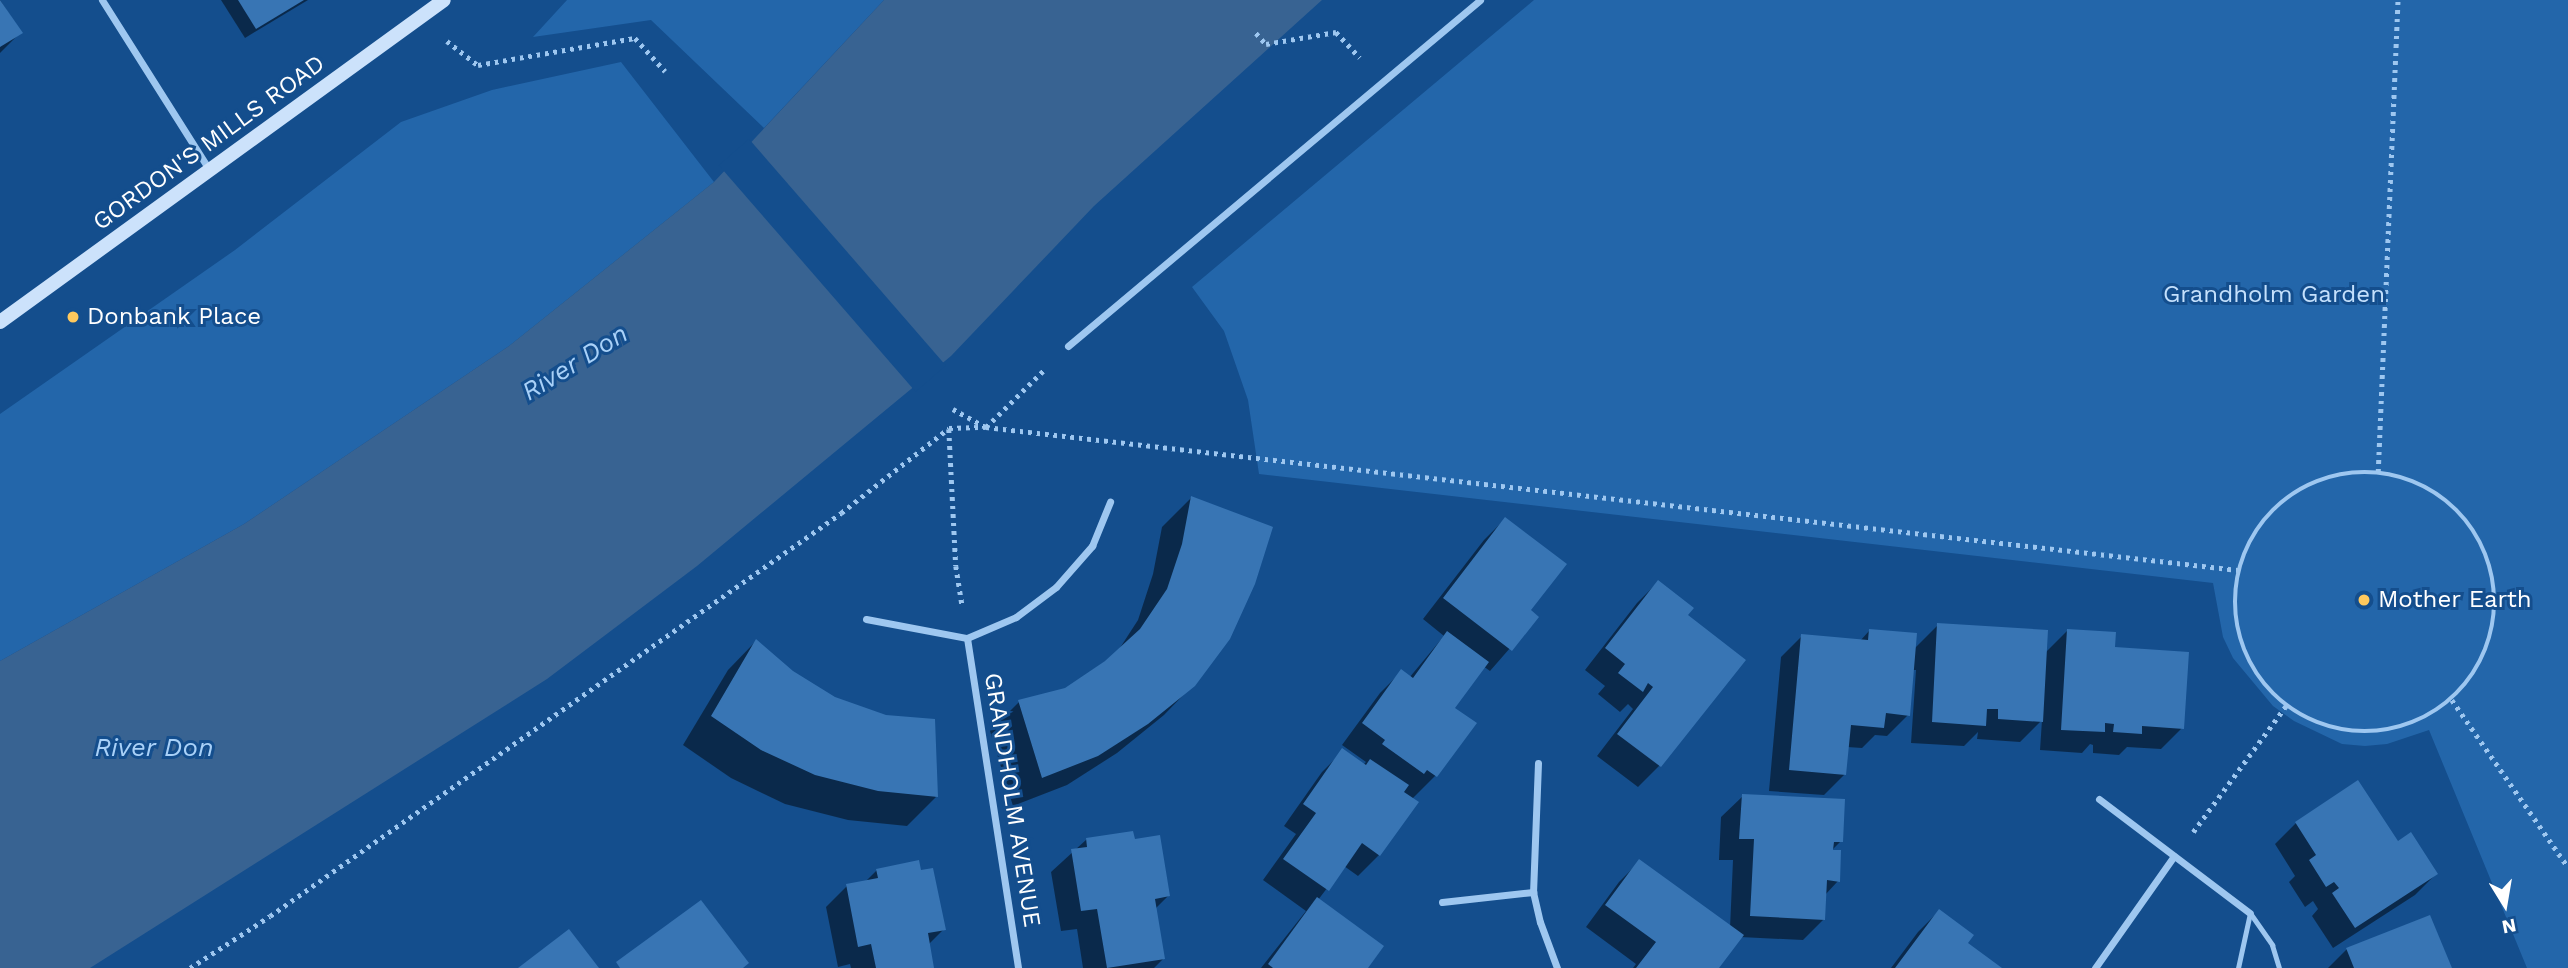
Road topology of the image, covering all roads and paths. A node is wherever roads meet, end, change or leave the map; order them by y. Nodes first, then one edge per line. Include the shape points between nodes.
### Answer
1 (102, 0) edge
2 (444, 0) edge
3 (1480, 0) edge
4 (2398, 0) edge
5 (1256, 33) dead end
6 (1336, 33) dead end
7 (478, 65) dead end
8 (664, 71) dead end
9 (209, 169) junction
10 (0, 322) edge
11 (1068, 346) joint
12 (953, 409) dead end
13 (986, 427) junction
14 (949, 428) junction
15 (2378, 472) junction
16 (1110, 502) dead end
17 (2238, 569) junction
18 (866, 619) dead end
19 (967, 638) junction
20 (2452, 700) junction
21 (2286, 706) junction
22 (1538, 763) dead end
23 (2099, 799) dead end
24 (2174, 856) junction
25 (2568, 867) edge
26 (1533, 892) junction
27 (1443, 902) dead end
28 (2250, 913) junction
29 (190, 968) edge
30 (1018, 968) edge
31 (1557, 968) edge
32 (2095, 968) edge
33 (2238, 968) edge
34 (2279, 968) edge

1 - 9 street
2 - 9 street, GORDON'S MILLS ROAD
3 - 11 street
4 - 15 path
5 - 6 path via 1266,44
7 - 8 path via 635,38
9 - 10 street, GORDON'S MILLS ROAD
11 - 13 path
12 - 13 path
13 - 14 path
13 - 17 path
14 - 19 path via 956,566
14 - 29 path via 841,513
15 - 17 path via 2326,477 2280,503 2247,545
15 - 20 path via 2405,477 2453,505 2472,525 2488,557 2497,603 2493,630 2478,668
16 - 19 street via 1092,545 1056,587 1016,617
17 - 21 path via 2238,631 2264,685
18 - 19 street
19 - 30 street, GRANDHOLM AVENUE
20 - 21 path via 2400,728 2370,732 2331,728
20 - 25 path
21 - 24 path
22 - 26 street
23 - 24 street
24 - 28 street
24 - 32 street
26 - 27 street
26 - 31 street
28 - 33 lane
28 - 34 lane via 2272,945

